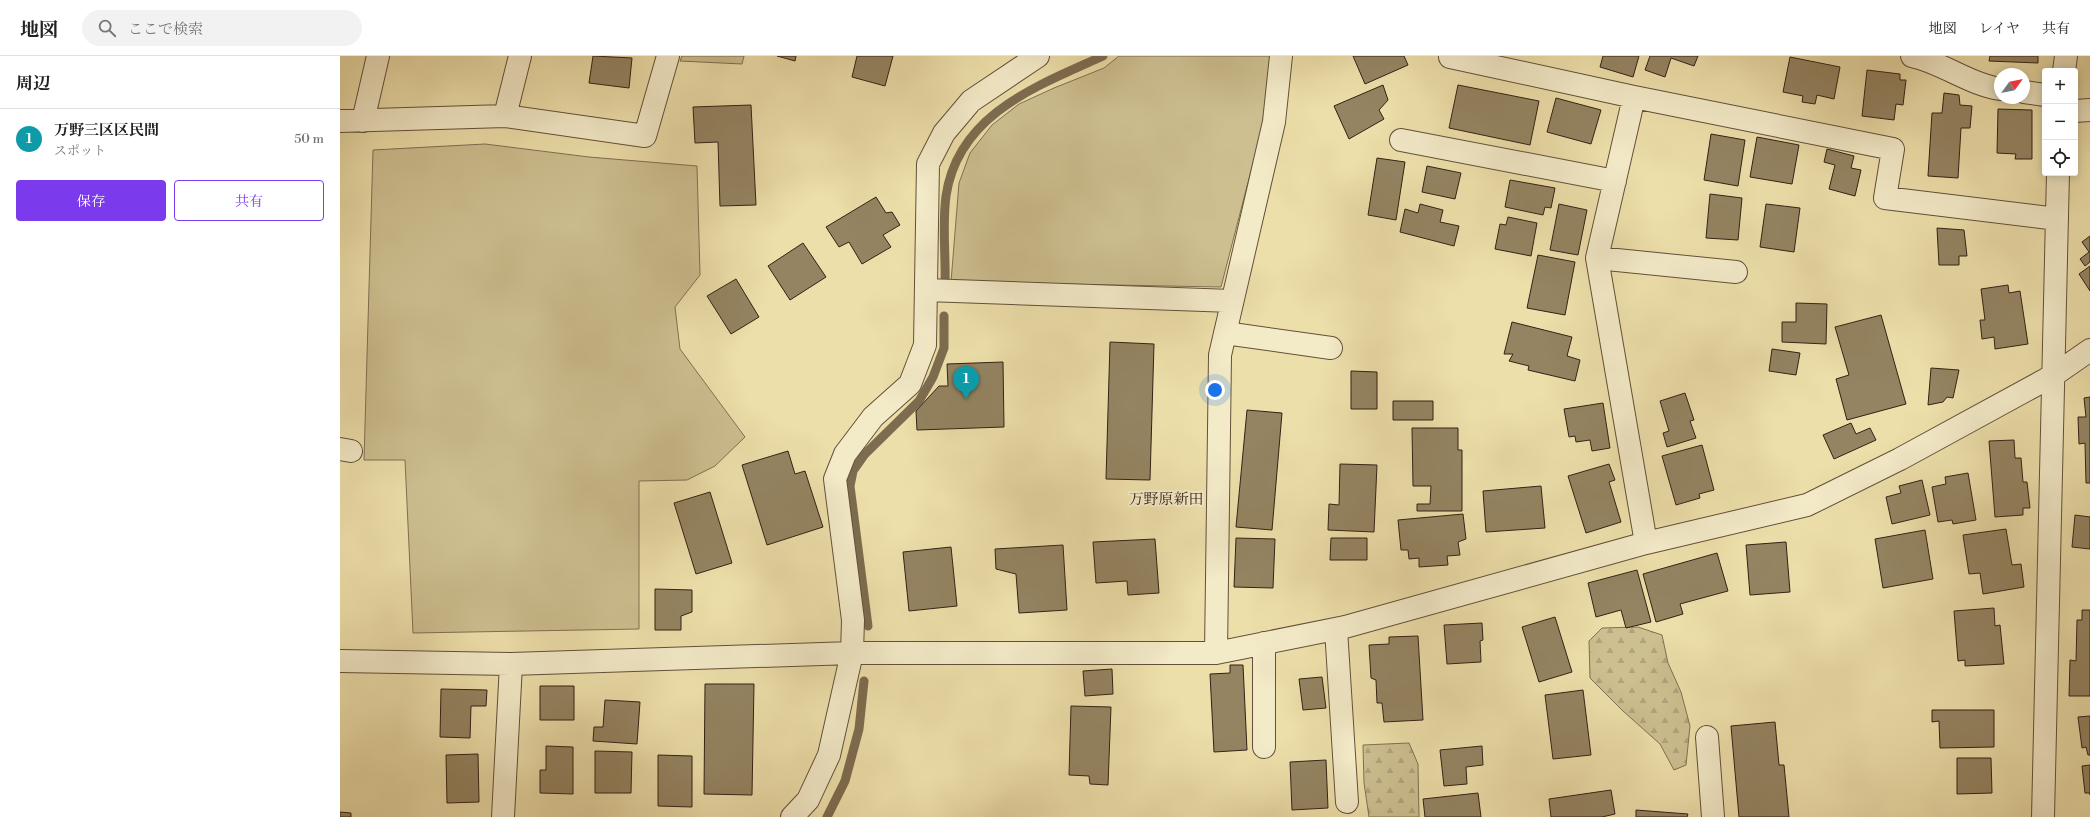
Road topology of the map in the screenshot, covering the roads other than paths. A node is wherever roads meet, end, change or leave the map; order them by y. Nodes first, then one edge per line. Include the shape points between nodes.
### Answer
1 (378, 56) edge
2 (520, 56) edge
3 (668, 56) edge
4 (1038, 56) edge
5 (1281, 56) edge
6 (1912, 56) edge
7 (2066, 56) edge
8 (1450, 57) edge
9 (2064, 68) edge
10 (1994, 88) edge
11 (2030, 93) edge
12 (2042, 95) edge
13 (1634, 97) junction
14 (2090, 110) edge
15 (2078, 111) edge
16 (505, 116) junction
17 (340, 121) edge
18 (363, 121) junction
19 (1401, 140) dead end
20 (2058, 176) edge
21 (1615, 182) junction
22 (2057, 220) junction
23 (1597, 258) junction
24 (1736, 272) dead end
25 (926, 290) junction
26 (1232, 301) junction
27 (1225, 333) junction
28 (1331, 348) dead end
29 (2090, 350) edge
30 (2054, 376) junction
31 (1646, 543) junction
32 (1336, 628) junction
33 (1264, 643) junction
34 (852, 653) junction
35 (1216, 653) junction
36 (340, 661) edge
37 (511, 664) junction
38 (1706, 737) dead end
39 (1264, 747) dead end
40 (1348, 802) dead end
41 (503, 817) edge
42 (792, 817) edge
43 (1713, 817) edge
44 (2043, 817) edge

1 - 18 street
2 - 16 street
3 - 16 street via 644,136
4 - 25 street via 971,101 944,133 928,164
5 - 26 street via 1274,122
6 - 10 street via 1927,59 1987,87
7 - 9 street
8 - 13 street
11 - 12 street
13 - 21 street
13 - 22 street via 1893,149 1885,198
14 - 15 street
16 - 18 street
17 - 18 street
19 - 21 street
20 - 22 street
21 - 23 street
22 - 30 street
23 - 24 street
23 - 31 street
25 - 26 street
25 - 34 street via 925,345 910,384 873,417 845,454 835,479 853,620
26 - 27 street
27 - 28 street
27 - 35 street via 1220,355
29 - 30 street
30 - 31 street via 1900,459 1807,505
30 - 44 street
31 - 32 street
32 - 33 street
32 - 40 street
33 - 35 street
33 - 39 street
34 - 35 street
34 - 37 street
34 - 42 street via 830,755 808,800
36 - 37 street
37 - 41 street
38 - 43 street

